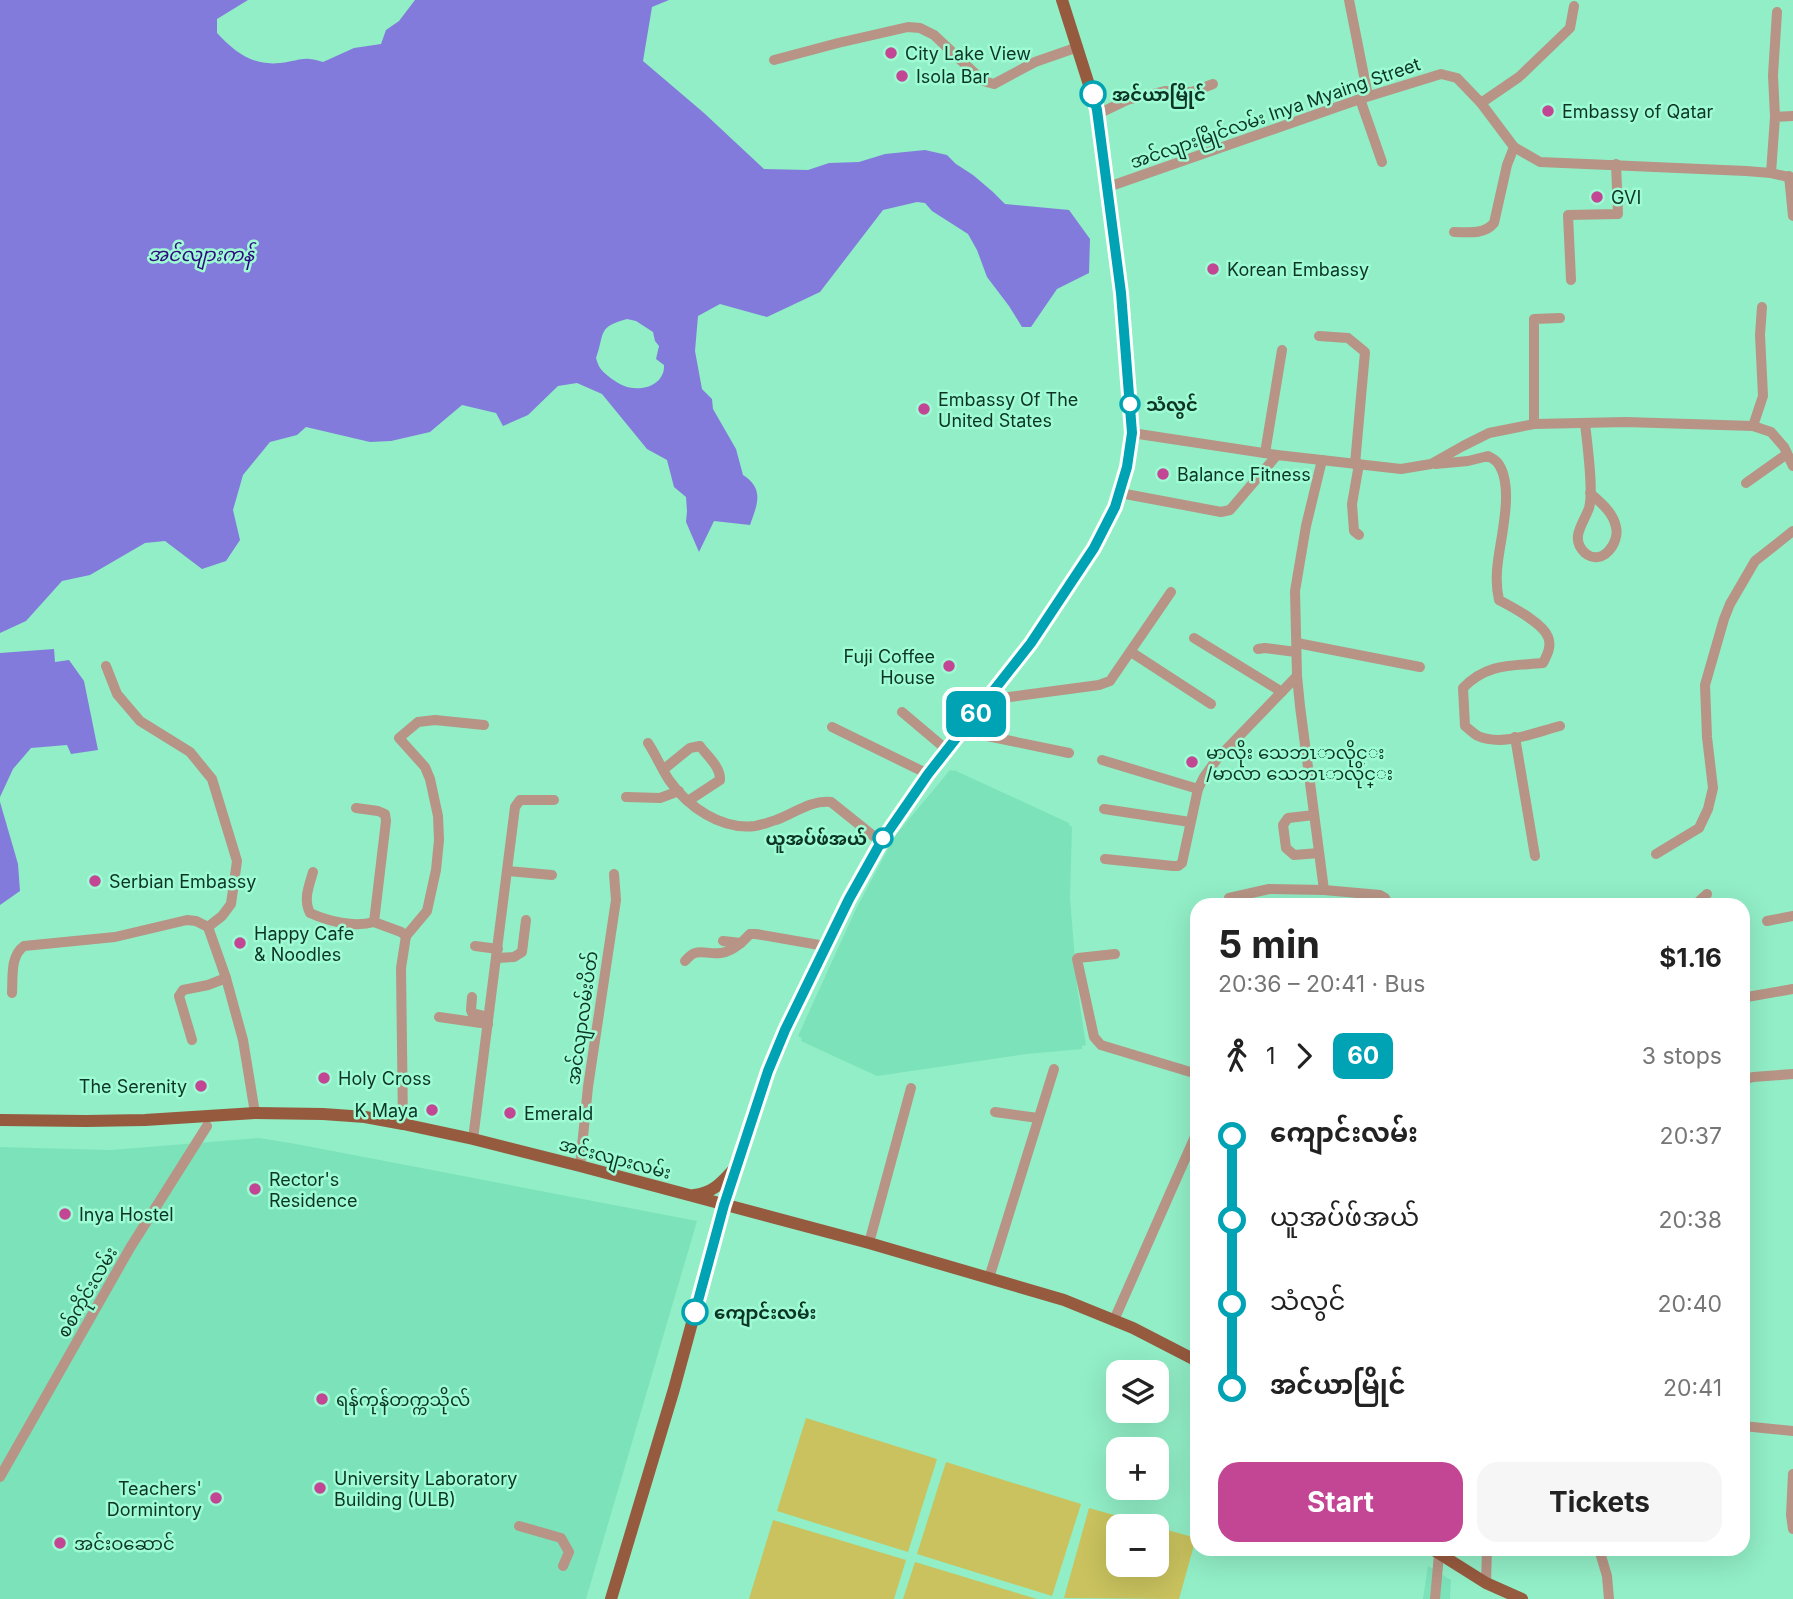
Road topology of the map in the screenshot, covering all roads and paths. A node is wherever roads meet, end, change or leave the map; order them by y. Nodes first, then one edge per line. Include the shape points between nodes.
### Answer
1 (1062, 0) edge
2 (1349, 0) edge
3 (1574, 6) dead end
4 (1777, 12) dead end
5 (1078, 47) junction
6 (774, 60) dead end
7 (1213, 84) dead end
8 (1364, 98) junction
9 (1481, 103) junction
10 (1098, 114) junction
11 (1793, 116) edge
12 (1775, 117) junction
13 (1514, 147) junction
14 (1382, 162) dead end
15 (1616, 164) junction
16 (1771, 173) junction
17 (1791, 177) edge
18 (1108, 187) junction
19 (1793, 216) edge
20 (1454, 232) dead end
21 (1571, 280) dead end
22 (1762, 307) dead end
23 (1560, 318) dead end
24 (1319, 336) dead end
25 (1282, 350) dead end
26 (1585, 422) junction
27 (1534, 424) junction
28 (1753, 426) junction
29 (1132, 433) junction
30 (1265, 453) junction
31 (1277, 454) junction
32 (1787, 454) junction
33 (1322, 460) junction
34 (1357, 464) junction
35 (1432, 464) junction
36 (1793, 466) edge
37 (1745, 483) dead end
38 (1119, 493) junction
39 (1590, 494) junction
40 (1793, 531) edge
41 (1359, 535) dead end
42 (1171, 592) dead end
43 (1194, 638) dead end
44 (1297, 648) junction
45 (1258, 649) dead end
46 (1132, 652) junction
47 (106, 666) dead end
48 (1420, 667) dead end
49 (1297, 676) junction
50 (1282, 692) junction
51 (987, 701) junction
52 (1211, 704) dead end
53 (902, 712) dead end
54 (484, 725) dead end
55 (1560, 726) dead end
56 (832, 727) dead end
57 (963, 730) junction
58 (1515, 737) junction
59 (648, 743) dead end
60 (947, 750) junction
61 (1069, 753) dead end
62 (1101, 760) dead end
63 (664, 769) junction
64 (928, 774) junction
65 (1198, 789) junction
66 (679, 791) junction
67 (626, 797) dead end
68 (554, 800) dead end
69 (688, 801) junction
70 (356, 808) dead end
71 (1104, 809) dead end
72 (1314, 816) junction
73 (1190, 822) junction
74 (881, 842) junction
75 (1319, 853) junction
76 (1656, 854) dead end
77 (1535, 856) dead end
78 (1105, 859) dead end
79 (507, 871) junction
80 (313, 872) dead end
81 (614, 874) dead end
82 (552, 875) dead end
83 (1324, 890) junction
84 (1707, 894) dead end
85 (1229, 898) dead end
86 (1385, 898) edge
87 (1703, 898) edge
88 (1793, 916) edge
89 (526, 920) dead end
90 (1767, 921) dead end
91 (374, 922) junction
92 (208, 927) junction
93 (405, 936) junction
94 (723, 941) dead end
95 (741, 943) junction
96 (475, 946) dead end
97 (825, 946) junction
98 (498, 953) junction
99 (1115, 954) dead end
100 (685, 961) dead end
101 (226, 978) junction
102 (1793, 989) edge
103 (12, 993) dead end
104 (1750, 996) edge
105 (472, 997) dead end
106 (439, 1017) dead end
107 (489, 1020) junction
108 (192, 1040) dead end
109 (1054, 1069) dead end
110 (1190, 1072) edge
111 (1793, 1074) edge
112 (1750, 1078) edge
113 (911, 1088) dead end
114 (995, 1112) dead end
115 (255, 1113) junction
116 (1038, 1118) junction
117 (0, 1120) edge
118 (404, 1125) junction
119 (206, 1126) dead end
120 (473, 1139) junction
121 (1190, 1148) edge
122 (738, 1165) junction
123 (580, 1166) junction
124 (687, 1195) junction
125 (724, 1205) junction
126 (869, 1243) junction
127 (989, 1278) junction
128 (1114, 1320) junction
129 (1190, 1357) edge
130 (1750, 1427) edge
131 (1793, 1431) edge
132 (1793, 1474) edge
133 (0, 1477) edge
134 (519, 1526) dead end
135 (1793, 1529) edge
136 (1436, 1556) edge
137 (1444, 1556) edge
138 (1487, 1556) edge
139 (1601, 1556) edge
140 (563, 1566) dead end
141 (1486, 1583) junction
142 (611, 1599) edge
143 (1435, 1599) edge
144 (1522, 1599) edge
145 (1609, 1599) edge

1 - 5 main road
2 - 8 street
3 - 9 street via 1570,28 1519,77
4 - 12 street
5 - 6 street via 1035,62 994,84 984,81 934,35 920,28 908,27
5 - 10 main road
7 - 10 street via 1192,92 1166,91 1127,100
8 - 9 street, အင်လျားမြိုင်လမ်း Inya Myaing Street via 1441,74 1457,78
8 - 14 street
8 - 18 street, အင်လျားမြိုင်လမ်း Inya Myaing Street
9 - 13 street, အင်လျားမြိုင်လမ်း Inya Myaing Street
10 - 18 main road
11 - 12 street
12 - 16 street
13 - 15 street, အင်လျားမြိုင်လမ်း Inya Myaing Street via 1540,162
13 - 20 street via 1494,223 1488,230
15 - 16 street, အင်လျားမြိုင်လမ်း Inya Myaing Street
15 - 21 street via 1618,214 1569,215
16 - 17 street, အင်လျားမြိုင်လမ်း Inya Myaing Street
17 - 19 street
18 - 29 main road
22 - 28 street via 1763,396
23 - 27 street via 1534,319
24 - 34 street via 1348,338 1365,352
25 - 30 street
26 - 27 street
26 - 28 street
26 - 39 street
27 - 35 street via 1489,433
28 - 32 street via 1771,432
29 - 30 street
29 - 38 main road
30 - 31 street
31 - 33 street
31 - 38 street via 1230,510
32 - 36 street
32 - 37 street
33 - 34 street
33 - 44 street via 1295,591
34 - 35 street via 1401,469
34 - 41 street via 1352,503 1354,531
35 - 58 street via 1488,456 1497,462 1504,479 1506,503 1496,584 1499,600 1542,628 1549,637 1549,650 1543,663 1489,669 1463,688 1465,726 1478,736 1495,740
38 - 51 main road via 1094,548
39 - 39 street via 1578,540 1593,557 1612,549 1617,528 1612,514
40 - 76 street via 1755,561 1724,619 1705,685 1713,788 1708,809 1699,828
42 - 46 street
43 - 50 street
44 - 45 street
44 - 48 street
44 - 49 street
46 - 51 street via 1110,681
46 - 52 street
47 - 92 street via 117,694 140,721 190,752 212,779 237,861 231,904
49 - 50 street
49 - 72 street
50 - 65 street via 1217,759
51 - 57 main road
53 - 60 street
54 - 93 street via 418,722 399,738 430,779 439,841 427,911
55 - 58 street
56 - 64 street
57 - 60 main road
57 - 61 street
58 - 77 street
59 - 63 street
60 - 64 main road
62 - 65 street
63 - 66 street
63 - 69 street via 690,748 700,746 717,768 720,780
64 - 74 main road
65 - 73 street
66 - 67 street via 660,798
66 - 69 street
68 - 79 street via 520,800 515,807
69 - 74 street via 713,819 756,826 821,801 831,802
70 - 91 street via 385,814
71 - 73 street
72 - 75 street
72 - 75 street via 1288,818 1283,825 1286,848 1294,855
73 - 78 street via 1178,866
74 - 97 main road
75 - 83 street
79 - 82 street
79 - 98 street
80 - 91 street via 306,896 310,913 345,923
81 - 123 street, အင်လျာလမ်းပိတ် via 616,900
83 - 85 street via 1269,889
83 - 86 street
84 - 87 street
88 - 90 street
89 - 98 street via 522,952 514,957
91 - 93 street
92 - 101 street
92 - 103 street via 187,920 115,937 24,946 15,957
93 - 118 street via 401,968
94 - 95 street
95 - 97 street via 756,934
95 - 100 street via 718,953 695,951
96 - 98 street
97 - 122 main road via 768,1071
98 - 107 street
99 - 110 street via 1077,959 1094,1037 1101,1045
101 - 108 street via 183,990 179,996
101 - 115 street via 243,1040
102 - 104 street
105 - 107 street via 472,1013
106 - 107 street
107 - 120 street
109 - 116 street
111 - 112 street
113 - 126 street
114 - 116 street
115 - 117 main road, အင်းလျားလမ်း via 145,1120
115 - 118 main road, အင်းလျားလမ်း via 365,1117
116 - 127 street
118 - 120 main road, အင်းလျားလမ်း
119 - 133 street, စစ်ကိုင်းလမ်း
120 - 123 main road, အင်းလျားလမ်း
121 - 128 street
122 - 124 main road via 715,1189
122 - 125 main road
123 - 124 main road, အင်းလျားလမ်း
124 - 125 main road, အင်းလျားလမ်း
125 - 126 main road, အင်းလျားလမ်း
125 - 142 main road
126 - 127 main road, အင်းလျားလမ်း
127 - 128 main road, အင်းလျားလမ်း
128 - 129 main road, အင်းလျားလမ်း
130 - 131 street
132 - 135 street
134 - 140 street via 561,1538 569,1552
136 - 143 street
137 - 141 main road
138 - 141 street
139 - 145 street
141 - 144 main road

